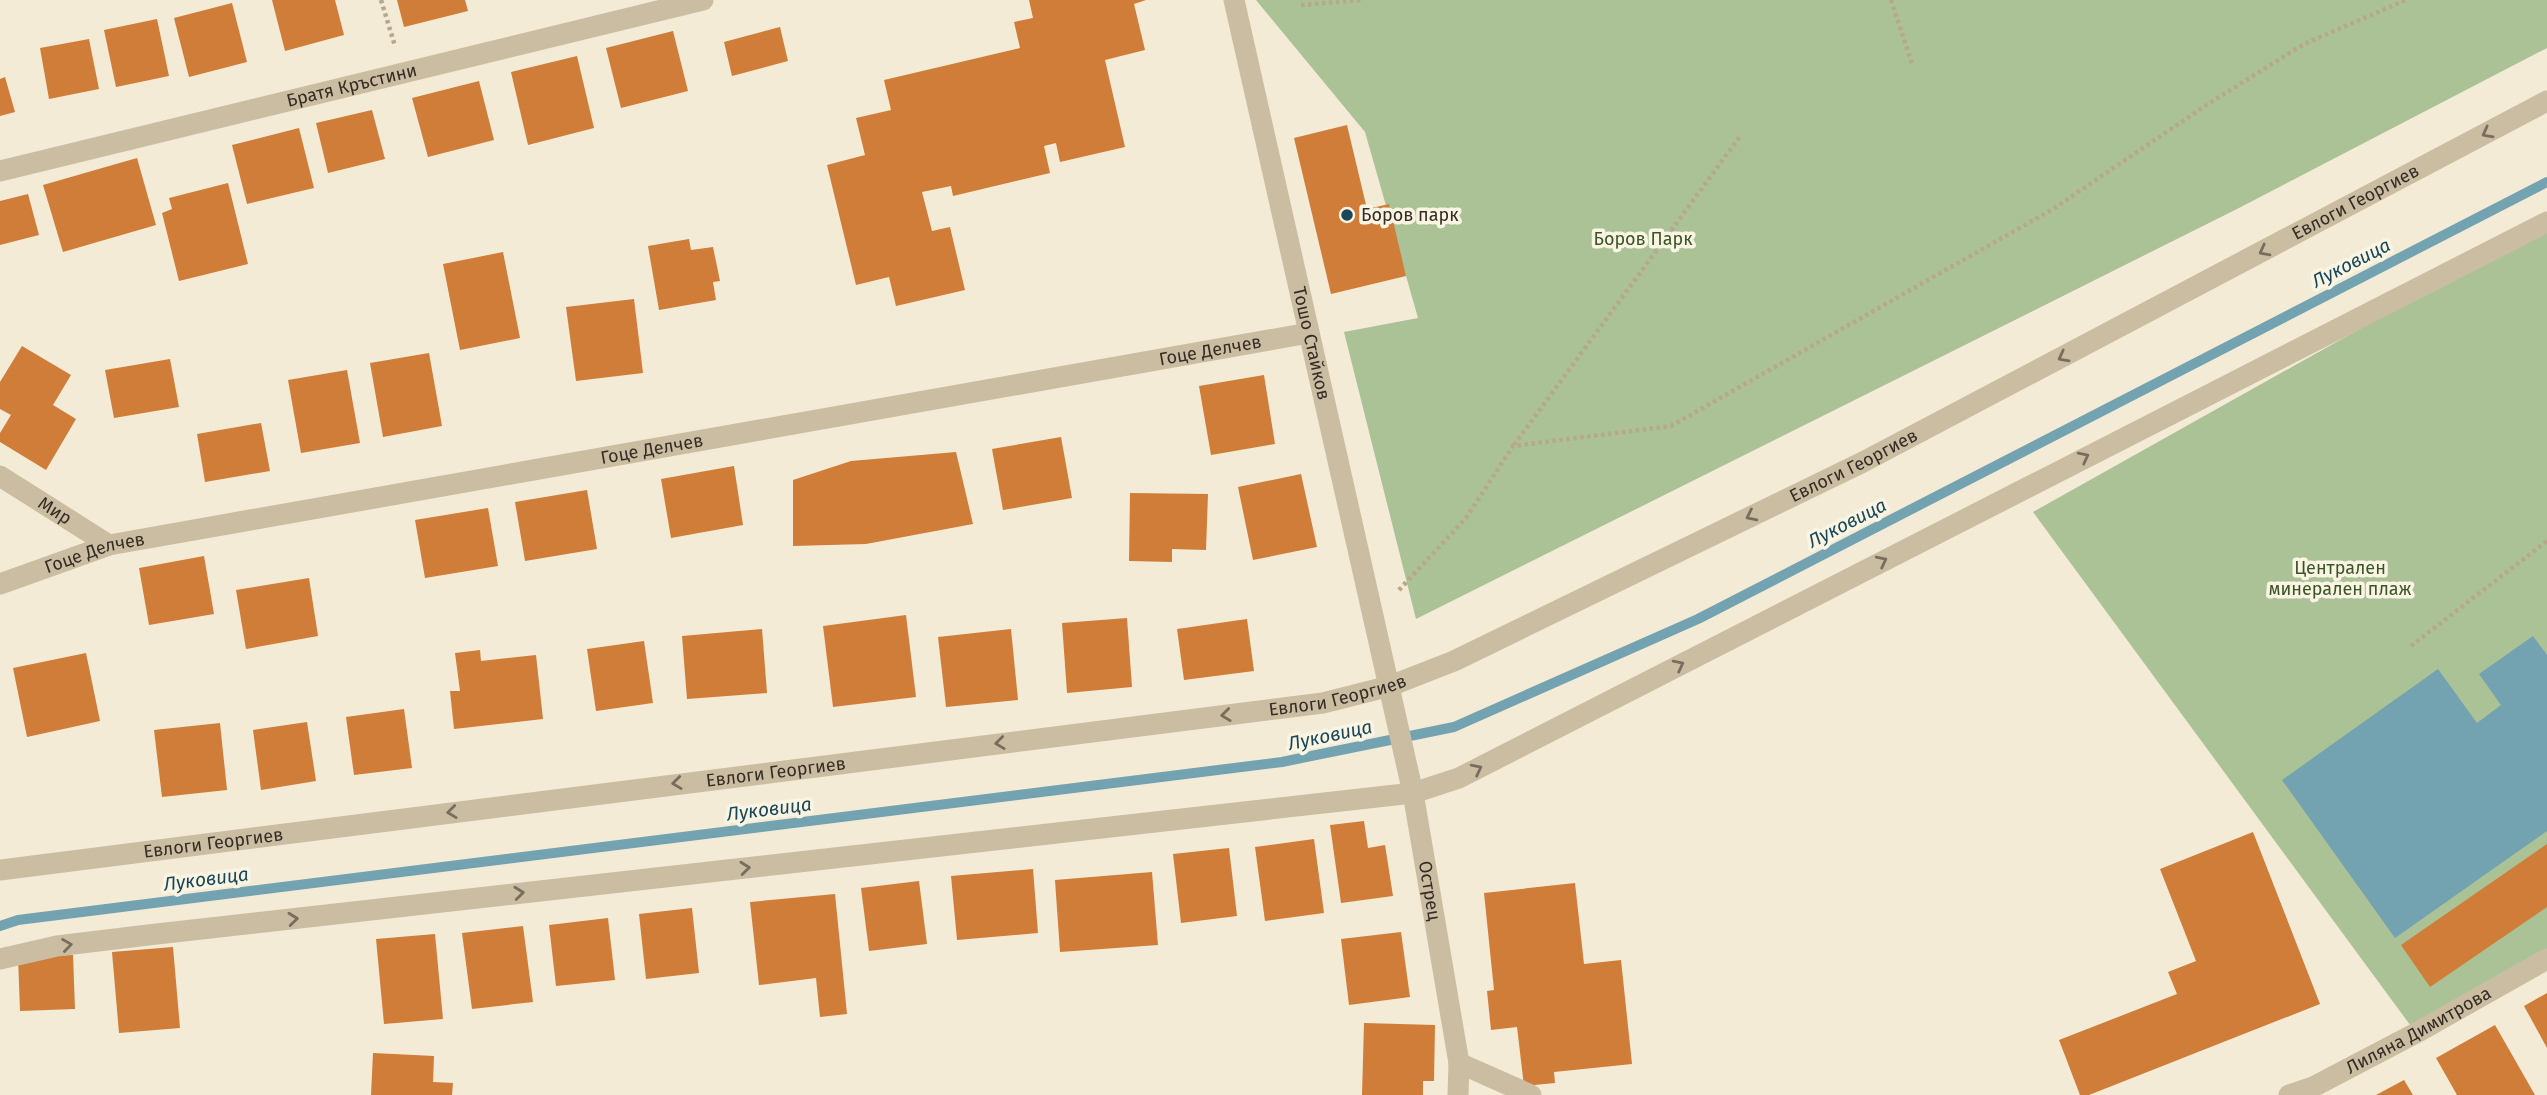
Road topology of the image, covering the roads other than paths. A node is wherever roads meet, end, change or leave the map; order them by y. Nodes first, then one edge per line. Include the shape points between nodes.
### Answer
1 (703, 0) edge
2 (1234, 0) edge
3 (2547, 101) edge
4 (0, 171) edge
5 (2547, 222) edge
6 (1310, 333) junction
7 (0, 476) edge
8 (110, 545) junction
9 (0, 584) edge
10 (1390, 686) junction
11 (1413, 793) junction
12 (0, 870) edge
13 (0, 959) edge
14 (2547, 959) edge
15 (1459, 1063) junction
16 (1458, 1095) edge
17 (1531, 1095) edge
18 (2289, 1095) edge

1 - 4 street, Братя Кръстини
2 - 6 street, Тошо Стайков
3 -> 10 street, Евлоги Георгиев via 1863,462 1454,661
11 -> 5 street via 1459,778
6 - 8 street, Гоце Делчев
6 - 10 street, Тошо Стайков
7 - 8 street, Мир
8 - 9 street, Гоце Делчев
10 - 11 street, Острец
10 -> 12 street, Евлоги Георгиев via 1323,703
13 -> 11 street via 57,946 148,935
11 - 15 street, Острец
14 - 18 street, Лиляна Димитрова via 2313,1087
15 - 16 street, Острец
15 - 17 street

